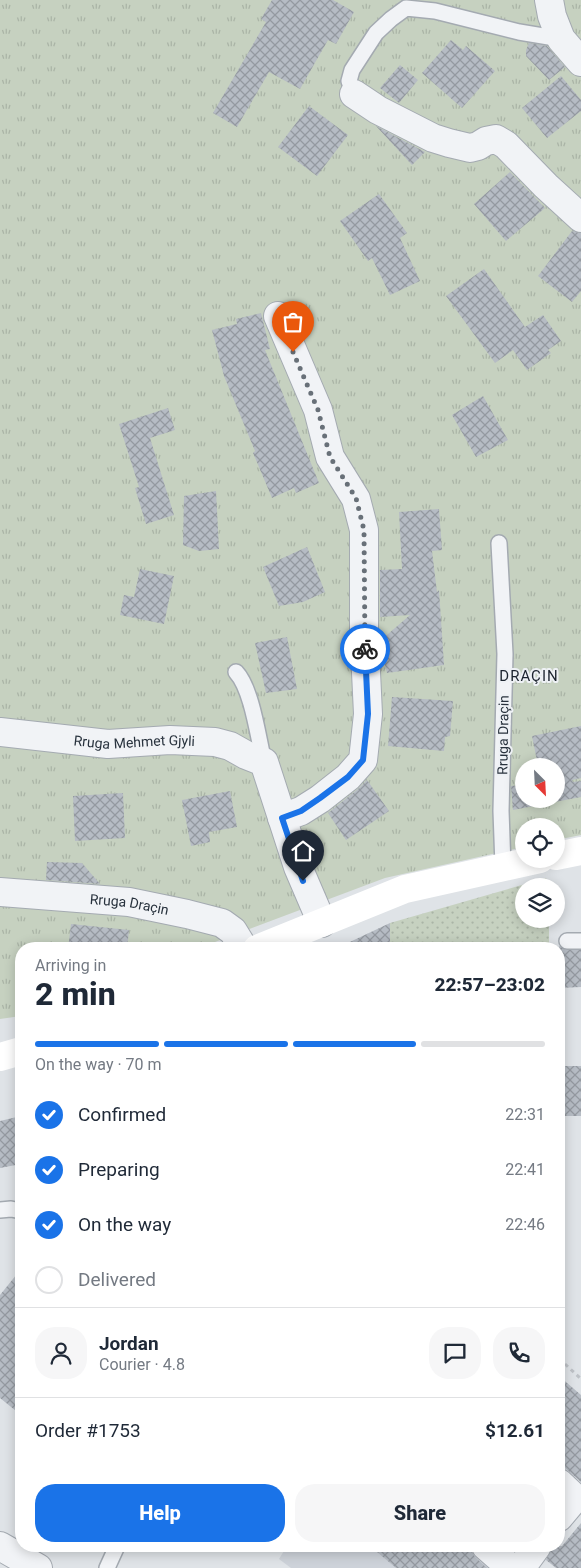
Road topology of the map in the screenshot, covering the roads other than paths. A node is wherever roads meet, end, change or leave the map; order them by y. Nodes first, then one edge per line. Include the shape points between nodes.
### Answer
1 (549, 0) edge
2 (561, 39) junction
3 (581, 62) edge
4 (354, 94) joint
5 (581, 218) edge
6 (278, 316) dead end
7 (499, 543) dead end
8 (236, 672) dead end
9 (0, 732) edge
10 (264, 762) junction
11 (282, 818) junction
12 (581, 851) edge
13 (565, 854) edge
14 (515, 864) edge
15 (502, 866) junction
16 (0, 892) edge
17 (322, 923) junction
18 (240, 942) edge
19 (274, 942) edge
20 (15, 1053) edge
21 (0, 1057) edge
22 (0, 1210) edge
23 (15, 1210) edge
24 (565, 1489) edge
25 (565, 1510) edge
26 (0, 1546) edge
27 (114, 1552) edge
28 (493, 1552) edge
29 (532, 1552) edge
30 (38, 1568) edge
31 (107, 1568) edge
32 (510, 1568) edge
33 (521, 1568) edge

1 - 2 street
2 - 3 street
2 - 4 lane via 519,32 435,10 406,8 376,33 352,70 348,81
4 - 5 street via 433,138 470,148 496,139
6 - 11 street via 318,410 330,457 356,498 364,530 368,714 363,760 348,777 320,798 301,811
7 - 15 lane, Rruga Draçin via 505,654
8 - 10 lane via 247,691
9 - 10 street, Rruga Mehmet Gjyli via 108,744 170,740 215,742
10 - 11 street
11 - 17 street
12 - 13 main road
14 - 15 main road
15 - 17 main road via 404,889
16 - 18 street, Rruga Draçin via 129,902 187,914 222,922
17 - 19 main road
20 - 21 main road
22 - 23 lane
24 - 25 street via 575,1498
26 - 30 street
27 - 31 lane
28 - 32 street
29 - 33 street

